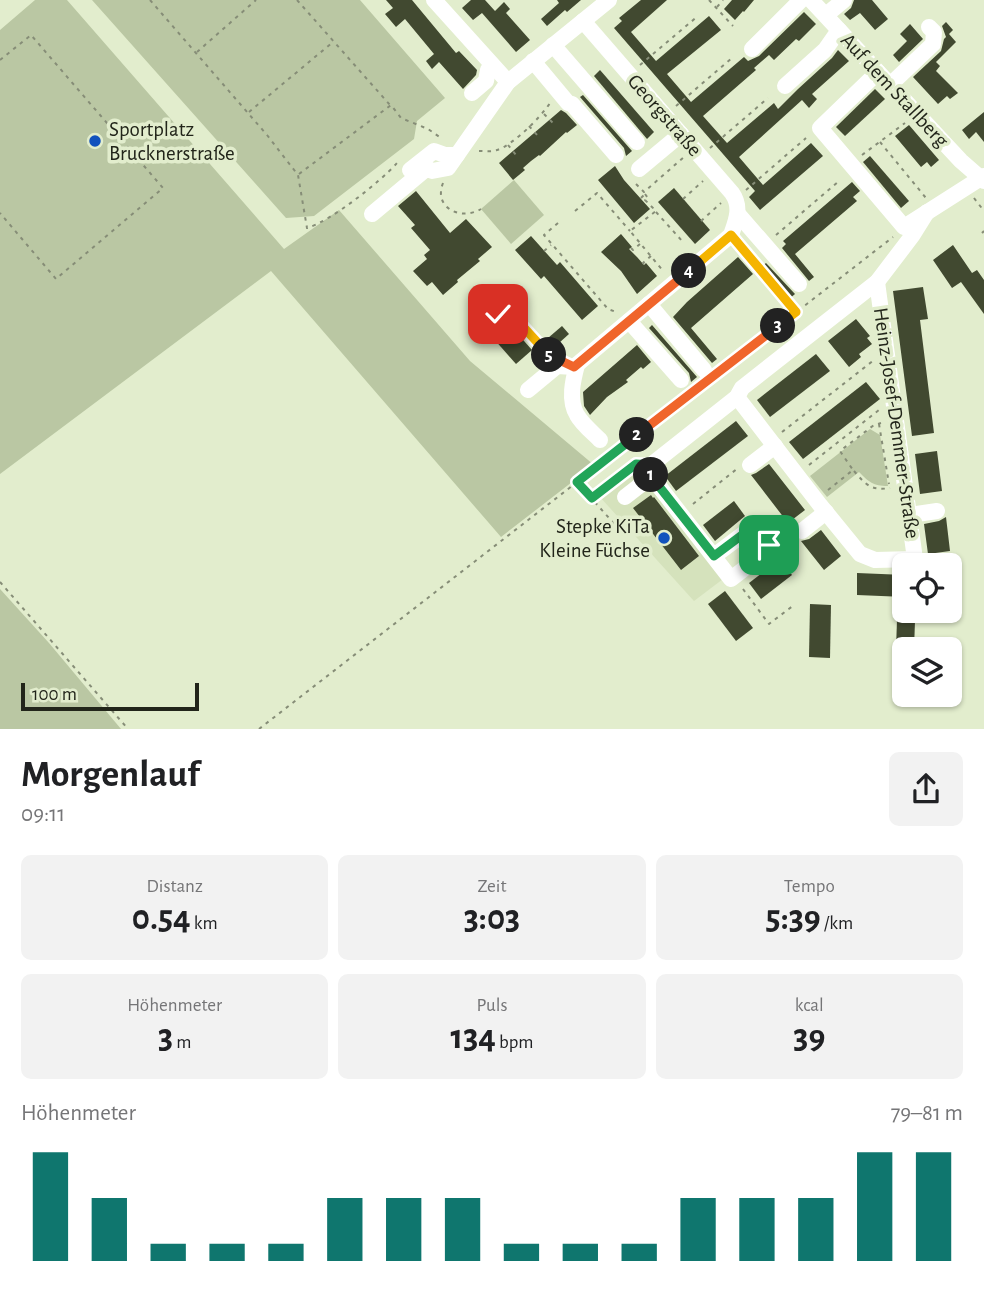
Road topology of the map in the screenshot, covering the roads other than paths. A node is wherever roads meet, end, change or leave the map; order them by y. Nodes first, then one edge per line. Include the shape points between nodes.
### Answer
1 (434, 0) edge
2 (609, 0) edge
3 (801, 0) edge
4 (811, 0) edge
5 (845, 0) edge
6 (825, 15) junction
7 (583, 20) junction
8 (929, 27) dead end
9 (839, 30) junction
10 (553, 45) junction
11 (752, 48) dead end
12 (533, 61) junction
13 (493, 66) junction
14 (878, 72) junction
15 (508, 82) junction
16 (890, 85) junction
17 (785, 86) dead end
18 (472, 93) dead end
19 (681, 134) junction
20 (637, 142) dead end
21 (457, 155) junction
22 (616, 156) dead end
23 (405, 165) road end
24 (635, 173) road end
25 (983, 178) edge
26 (735, 202) junction
27 (931, 210) junction
28 (372, 214) dead end
29 (877, 282) junction
30 (799, 284) dead end
31 (649, 304) junction
32 (630, 320) junction
33 (575, 366) junction
34 (711, 374) road end
35 (681, 380) dead end
36 (528, 390) dead end
37 (737, 397) junction
38 (600, 440) dead end
39 (773, 443) junction
40 (746, 465) road end
41 (651, 471) junction
42 (625, 497) dead end
43 (821, 506) junction
44 (937, 511) dead end
45 (910, 515) junction
46 (802, 531) dead end
47 (714, 556) junction

1 - 13 street
2 - 7 street
3 - 11 street
4 - 6 street, Auf dem Stallberg
5 - 6 street
6 - 9 street, Auf dem Stallberg
7 - 10 street
7 - 19 street, Georgstraße
8 - 16 street via 934,32 933,44
9 - 14 street, Auf dem Stallberg
9 - 17 street via 825,50
10 - 12 street
10 - 20 street
12 - 15 street
12 - 22 street
13 - 15 street
13 - 18 street via 486,81
14 - 16 street, Auf dem Stallberg
14 - 27 street via 820,128 904,227
15 - 21 street
16 - 25 street, Auf dem Stallberg via 961,161
19 - 24 street
19 - 26 street, Georgstraße
21 - 23 street via 434,151
21 - 28 street via 432,171 427,168
25 - 27 street
26 - 30 street, Georgstraße
26 - 31 street via 731,235
27 - 29 street
29 - 37 street via 742,387
29 - 45 street, Heinz-Josef-Demmer-Straße via 897,421 898,487
31 - 32 street
31 - 34 street
32 - 33 street
32 - 35 street
33 - 36 street via 557,366
33 - 38 street via 576,414
37 - 39 street, Heinz-Josef-Demmer-Straße
37 - 41 street via 656,459
39 - 40 street
39 - 43 street, Heinz-Josef-Demmer-Straße
41 - 42 street
41 - 47 street
43 - 45 street, Heinz-Josef-Demmer-Straße via 860,554 874,560 915,559
43 - 46 street
44 - 45 street
47 - 47 street via 754,526 771,548 731,579

